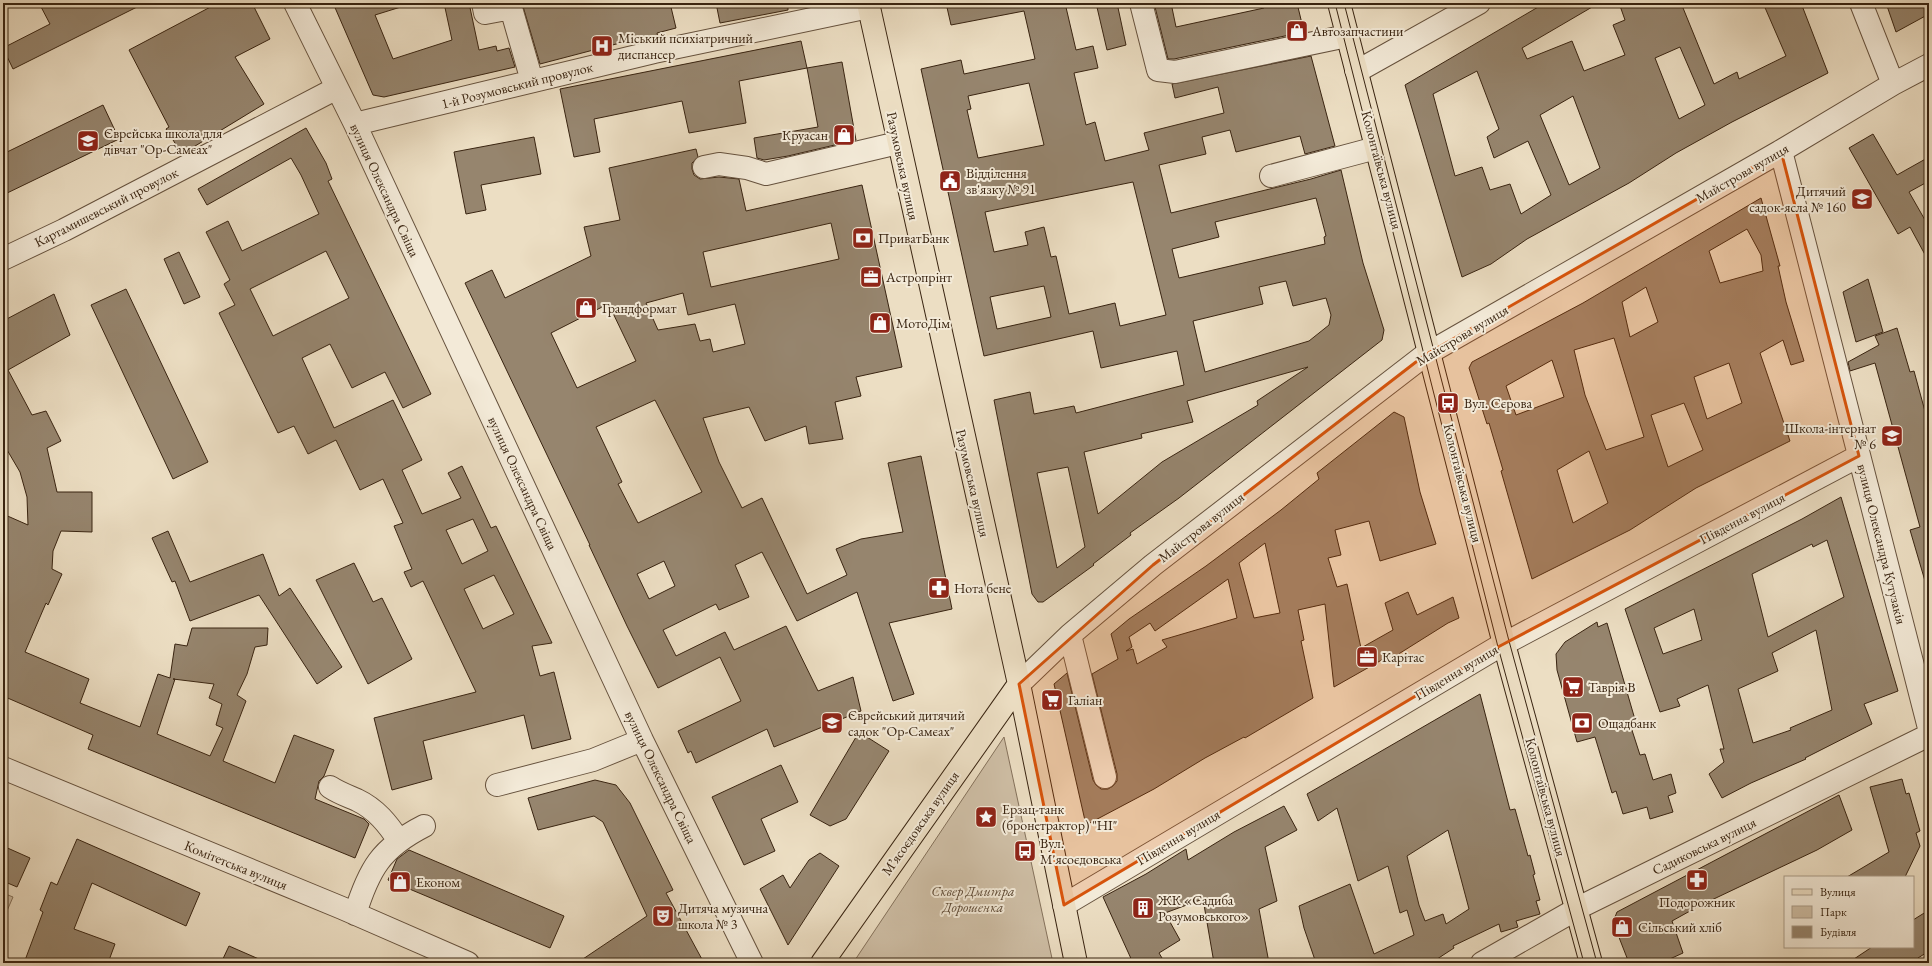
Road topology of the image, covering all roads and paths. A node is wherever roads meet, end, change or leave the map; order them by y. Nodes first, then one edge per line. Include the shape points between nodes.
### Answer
1 (295, 3) edge
2 (482, 3) edge
3 (1141, 3) edge
4 (1339, 3) edge
5 (1479, 3) edge
6 (1861, 3) edge
7 (868, 5) edge
8 (1347, 36) junction
9 (1929, 65) edge
10 (1356, 70) junction
11 (532, 82) junction
12 (1893, 84) junction
13 (337, 88) junction
14 (355, 124) junction
15 (898, 143) junction
16 (1376, 148) junction
17 (1781, 151) junction
18 (704, 167) dead end
19 (1271, 176) dead end
20 (3, 259) edge
21 (1430, 352) junction
22 (1859, 456) junction
23 (1070, 635) junction
24 (1504, 644) junction
25 (1019, 684) junction
26 (1929, 728) edge
27 (1929, 735) edge
28 (642, 740) junction
29 (3, 768) edge
30 (1105, 777) dead end
31 (497, 785) dead end
32 (330, 787) dead end
33 (424, 826) dead end
34 (400, 841) junction
35 (1064, 905) junction
36 (1576, 909) junction
37 (355, 914) junction
38 (468, 963) edge
39 (752, 963) edge
40 (822, 963) edge
41 (1076, 963) edge
42 (1482, 963) edge
43 (1591, 963) edge

1 - 13 street, вулиця Олександра Свіща
2 - 11 street via 485,13 511,8
3 - 8 street via 1158,70 1167,72
4 - 8 main road, Колонтаївська вулиця
5 - 10 street
6 - 12 street
7 - 11 street, 1-й Розумовський провулок via 836,15 703,42
7 - 15 main road, Разумовська вулиця
8 - 10 main road, Колонтаївська вулиця
9 - 12 street, Майстрова вулиця
10 - 16 main road, Колонтаївська вулиця
11 - 14 street, 1-й Розумовський провулок
12 - 17 street, Майстрова вулиця
13 - 14 street, вулиця Олександра Свіща
13 - 20 street, Картамишевський провулок
14 - 28 street, вулиця Олександра Свіща
15 - 18 street via 766,174 720,164
15 - 25 main road, Разумовська вулиця
16 - 19 street
16 - 21 main road, Колонтаївська вулиця
17 - 21 street, Майстрова вулиця
17 - 22 street, вулиця Олександра Кутузакія
21 - 23 street, Майстрова вулиця via 1153,564
21 - 24 main road, Колонтаївська вулиця
22 - 24 street, Південна вулиця
22 - 26 street, вулиця Олександра Кутузакія
23 - 25 street, Майстрова вулиця
23 - 30 street
24 - 35 street, Південна вулиця
24 - 36 main road, Колонтаївська вулиця
25 - 35 main road, Разумовська вулиця
25 - 40 main road, Мʼясоєдовська вулиця
27 - 36 street, Садиковська вулиця
28 - 31 street via 593,760
28 - 39 street, вулиця Олександра Свіща
29 - 37 street, Комітетська вулиця
32 - 34 street via 373,810 388,824
33 - 34 street
34 - 37 street via 382,856 366,881
35 - 41 main road, Разумовська вулиця
36 - 42 street, Садиковська вулиця
36 - 43 main road, Колонтаївська вулиця
37 - 38 street, Комітетська вулиця

